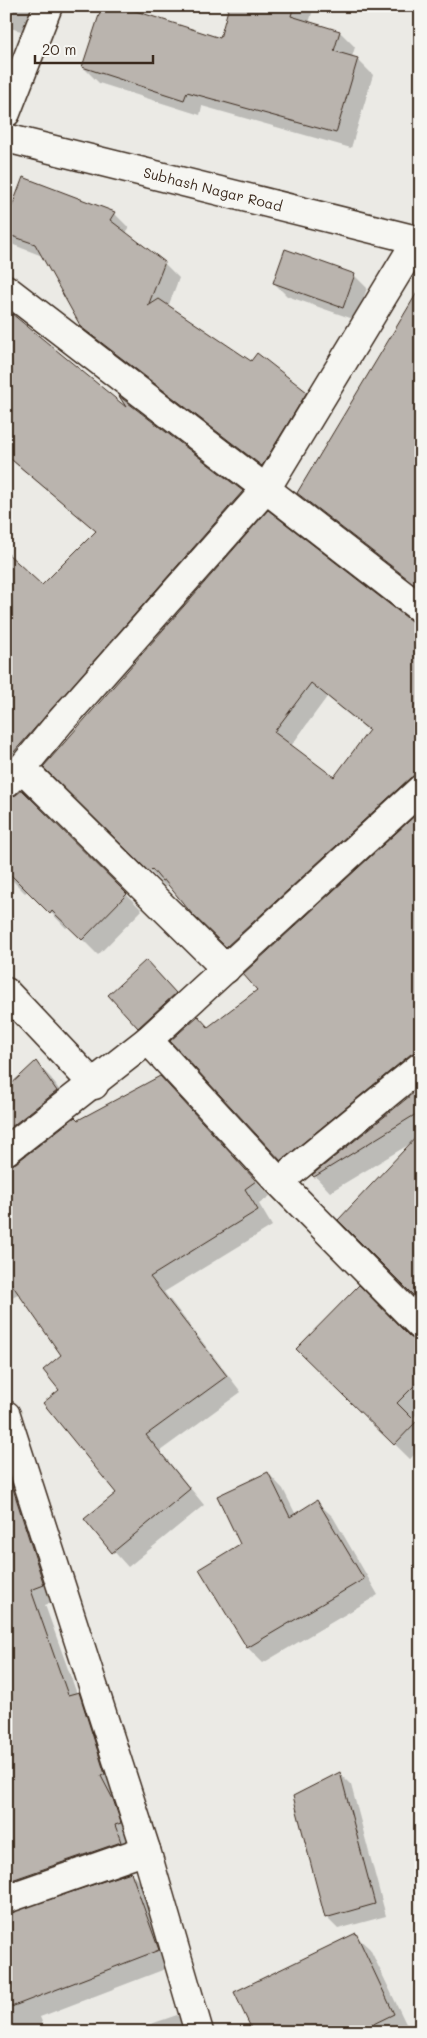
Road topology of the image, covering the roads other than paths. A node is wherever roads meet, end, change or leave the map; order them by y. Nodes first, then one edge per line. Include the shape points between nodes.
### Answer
1 (48, 6) edge
2 (6, 112) edge
3 (6, 138) edge
4 (419, 240) edge
5 (6, 289) edge
6 (266, 489) junction
7 (421, 609) edge
8 (14, 775) edge
9 (421, 789) edge
10 (226, 969) junction
11 (6, 992) edge
12 (148, 1040) junction
13 (421, 1066) edge
14 (94, 1085) junction
15 (6, 1151) edge
16 (279, 1182) junction
17 (421, 1326) edge
18 (6, 1415) edge
19 (146, 1850) junction
20 (6, 1899) edge
21 (199, 2032) edge

1 - 2 street
3 - 4 street, Subhash Nagar Road
4 - 6 street
5 - 6 street
6 - 7 street
6 - 8 street
8 - 10 street
9 - 10 street
10 - 12 street
11 - 14 street
12 - 14 street
12 - 16 street
13 - 16 street
14 - 15 street
16 - 17 street
18 - 19 street
19 - 20 street
19 - 21 street

